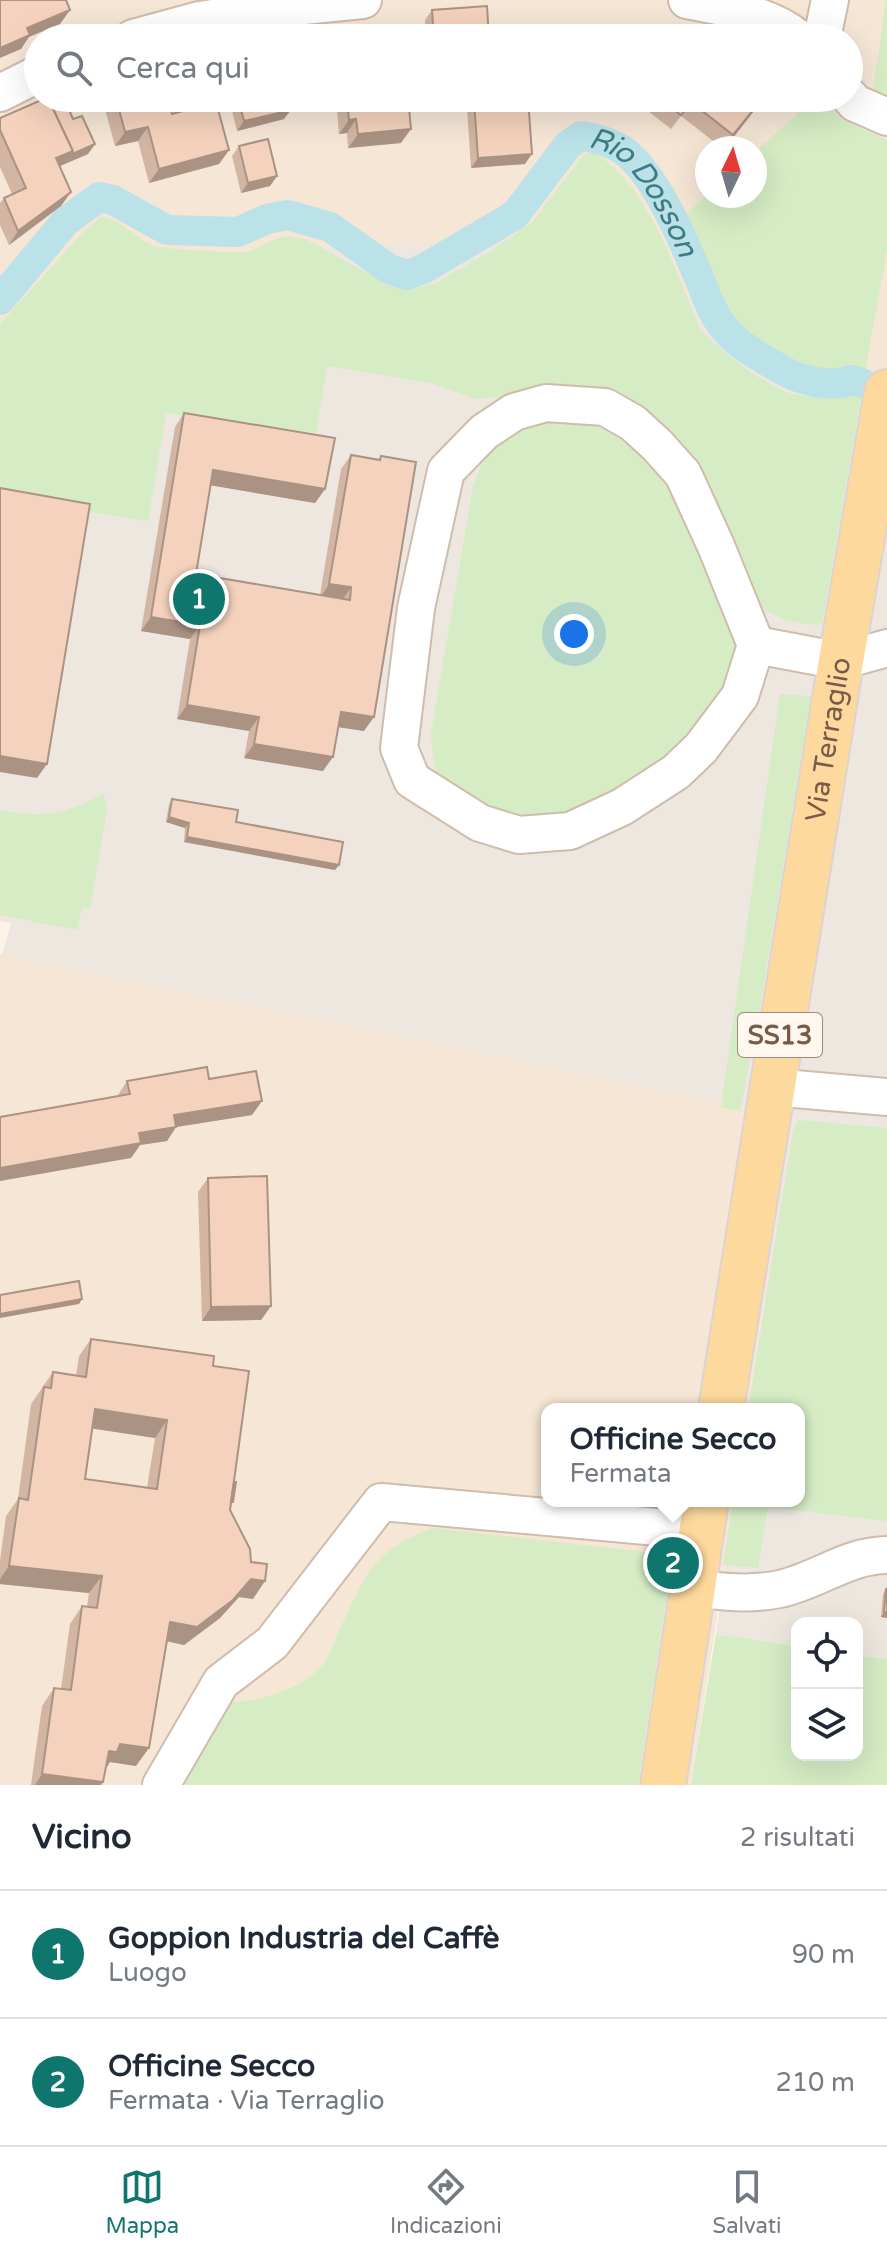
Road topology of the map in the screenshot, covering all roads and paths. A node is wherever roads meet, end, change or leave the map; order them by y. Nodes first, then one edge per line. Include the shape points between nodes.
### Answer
1 (363, 0) edge
2 (687, 0) edge
3 (830, 0) edge
4 (292, 3) edge
5 (184, 24) edge
6 (772, 24) edge
7 (825, 24) edge
8 (24, 81) edge
9 (0, 93) edge
10 (863, 106) edge
11 (887, 117) edge
12 (885, 419) edge
13 (756, 645) junction
14 (887, 648) edge
15 (841, 661) junction
16 (772, 1087) junction
17 (887, 1097) edge
18 (722, 1403) edge
19 (704, 1516) edge
20 (887, 1555) edge
21 (693, 1588) junction
22 (161, 1785) edge
23 (663, 1785) edge

1 - 4 street
2 - 6 street
3 - 7 street
4 - 5 street
8 - 9 street
10 - 11 street
12 - 15 main road, Via Terraglio / SS13
13 - 13 street via 683,474 657,445 605,407 546,403 514,412 484,432 446,471 416,608 399,748 412,780 480,823 519,835 570,831 622,807 693,756 740,696
13 - 15 street
14 - 15 street
15 - 16 main road, Via Terraglio / SS13
16 - 17 street
16 - 18 main road, Via Terraglio / SS13
19 - 21 main road
19 - 22 street via 381,1502 272,1643 221,1682
20 - 21 street via 858,1559 782,1589 726,1593
21 - 23 main road

